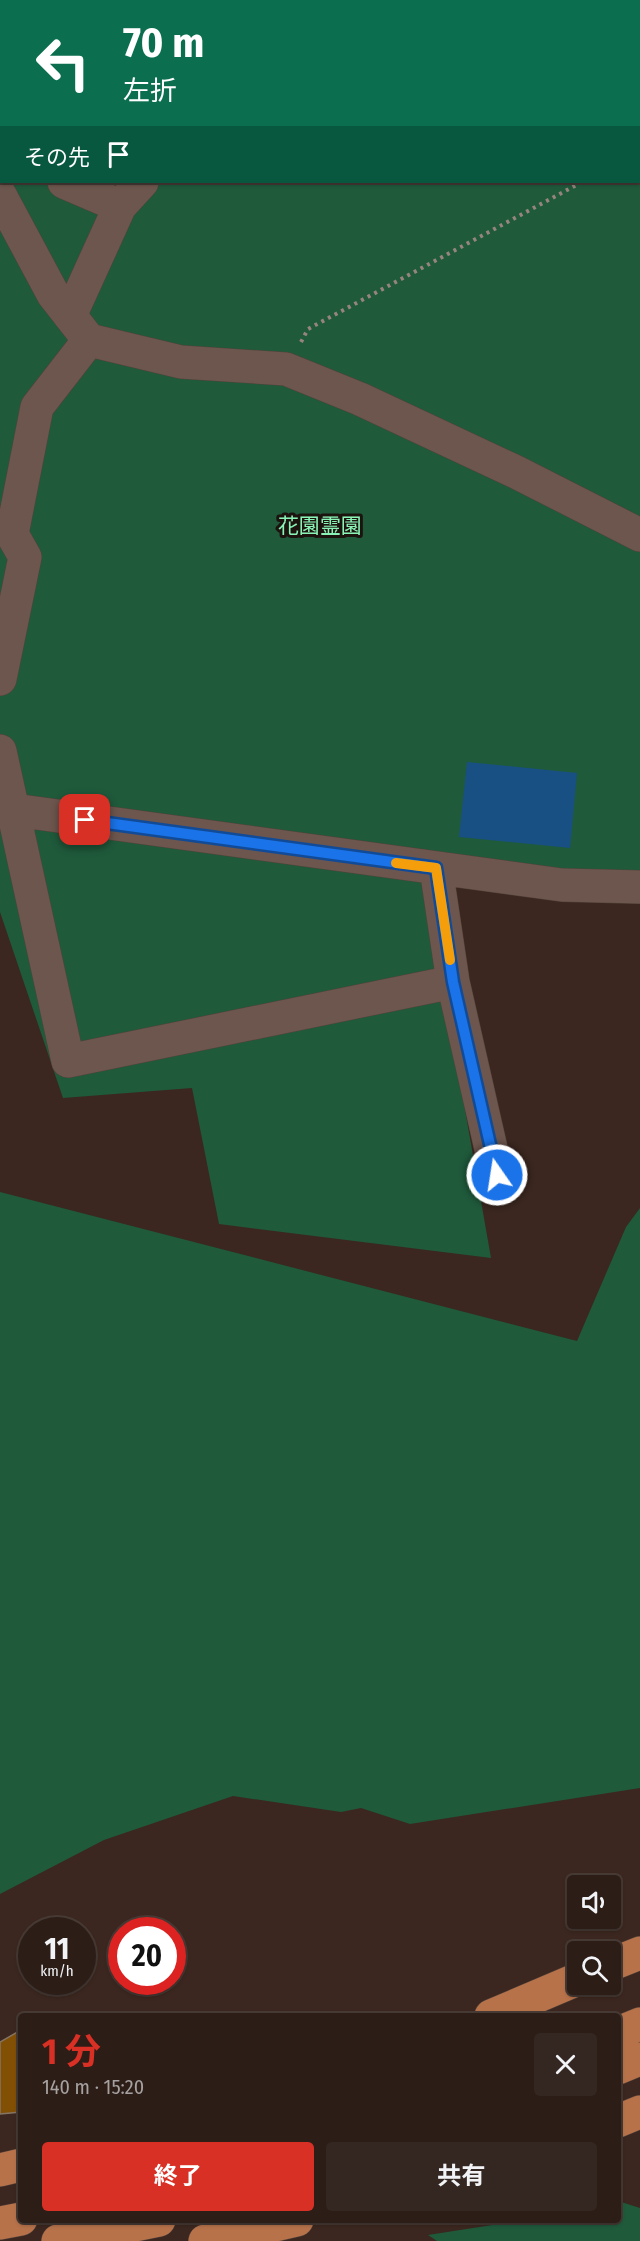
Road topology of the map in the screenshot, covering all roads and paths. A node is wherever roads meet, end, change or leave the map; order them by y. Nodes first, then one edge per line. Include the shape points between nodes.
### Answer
1 (66, 183) edge
2 (141, 183) edge
3 (580, 183) edge
4 (0, 195) edge
5 (120, 206) junction
6 (80, 328) junction
7 (286, 369) junction
8 (640, 536) edge
9 (0, 679) edge
10 (0, 751) edge
11 (14, 810) junction
12 (436, 868) junction
13 (640, 886) edge
14 (453, 982) junction
15 (497, 1175) dead end
16 (640, 1953) edge
17 (621, 1961) edge
18 (567, 1984) edge
19 (498, 2013) edge
20 (640, 2024) edge
21 (621, 2032) edge
22 (640, 2059) edge
23 (621, 2067) edge
24 (640, 2112) edge
25 (621, 2120) edge
26 (18, 2166) edge
27 (0, 2170) edge
28 (18, 2220) edge
29 (0, 2223) edge
30 (145, 2223) edge
31 (284, 2223) edge
32 (58, 2241) edge
33 (206, 2241) edge

1 - 5 lane
2 - 5 lane
3 - 7 path via 308,329
4 - 6 lane via 53,294
5 - 6 lane
6 - 7 lane via 181,362
6 - 9 lane via 37,407 12,534 25,557
7 - 8 lane via 506,467
10 - 11 lane
11 - 12 lane
11 - 14 lane via 68,1061
12 - 13 lane via 562,885
12 - 14 lane
14 - 15 lane
16 - 17 highway
18 - 19 highway
20 - 21 highway
22 - 23 highway
24 - 25 highway
26 - 27 highway
28 - 29 highway
30 - 32 highway
31 - 33 highway

